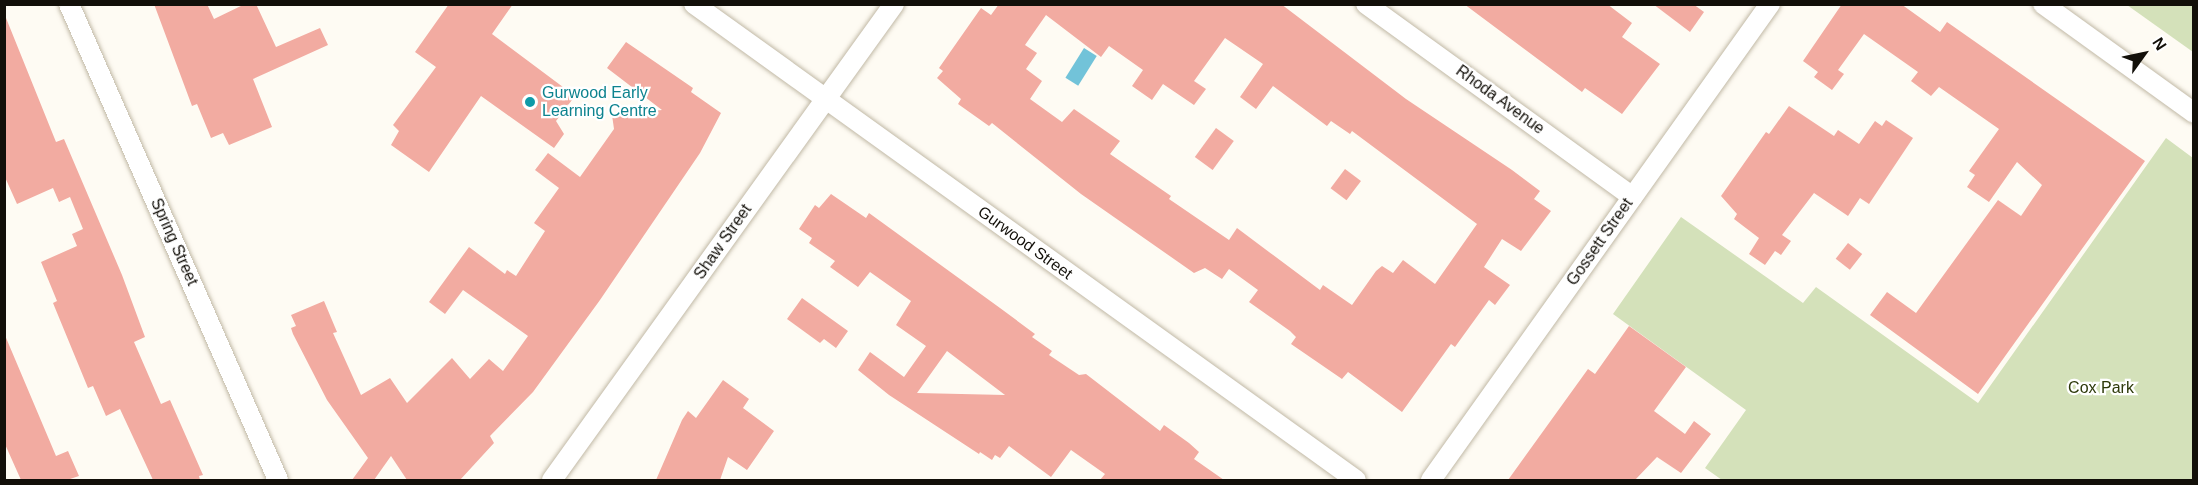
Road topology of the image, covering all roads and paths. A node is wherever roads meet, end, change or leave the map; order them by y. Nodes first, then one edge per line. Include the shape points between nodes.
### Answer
1 (69, 4) edge
2 (694, 4) edge
3 (894, 4) edge
4 (1366, 4) edge
5 (1770, 4) edge
6 (2043, 4) edge
7 (824, 99) junction
8 (2193, 113) edge
9 (1633, 196) junction
10 (278, 480) edge
11 (552, 480) edge
12 (1356, 480) edge
13 (1431, 480) edge

1 - 10 street, Spring Street
2 - 7 street, Gurwood Street
3 - 7 street, Shaw Street
4 - 9 street, Rhoda Avenue
5 - 9 street, Gossett Street
6 - 8 street
7 - 11 street, Shaw Street
7 - 12 street, Gurwood Street
9 - 13 street, Gossett Street

